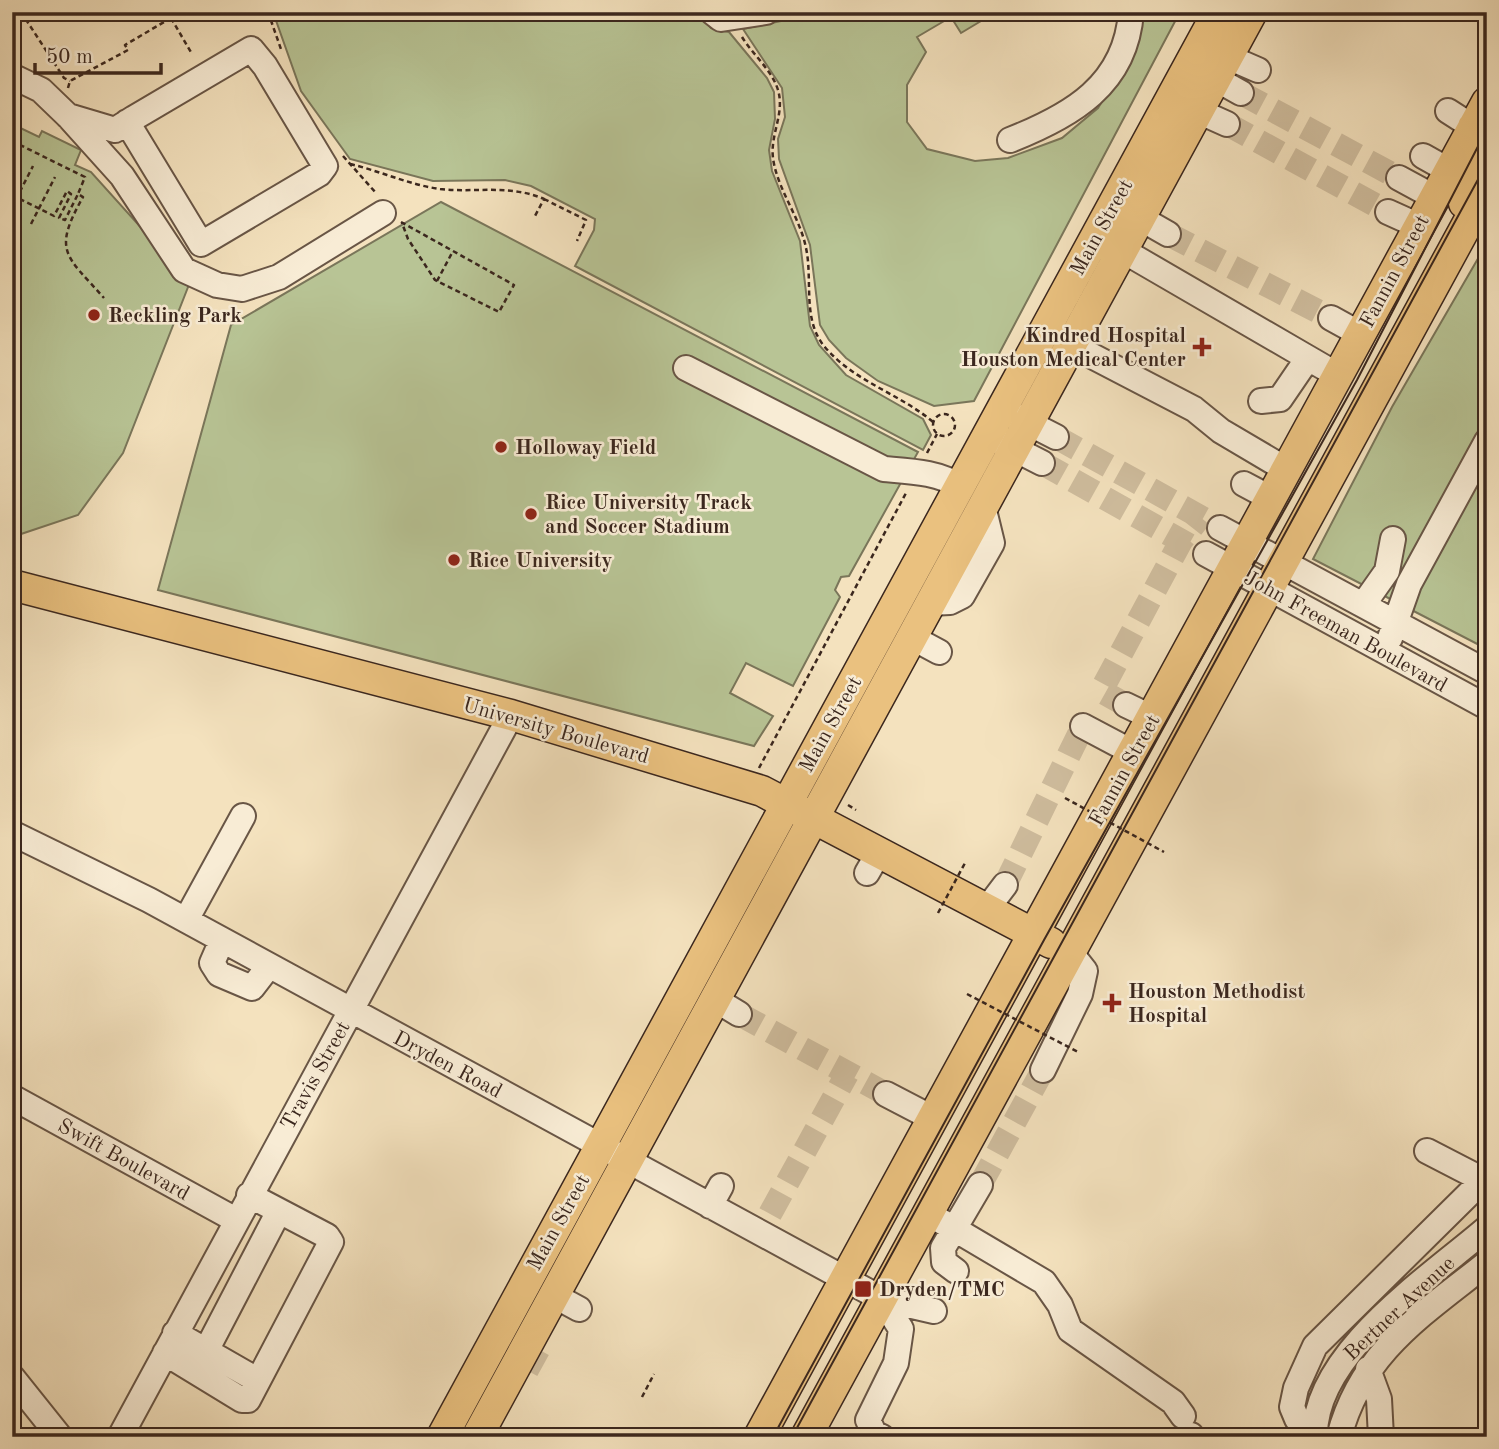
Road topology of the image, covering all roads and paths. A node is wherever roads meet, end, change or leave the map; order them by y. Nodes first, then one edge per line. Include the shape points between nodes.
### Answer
1 (21, 12) edge
2 (181, 12) edge
3 (712, 12) edge
4 (766, 12) edge
5 (1131, 12) edge
6 (1218, 12) edge
7 (1252, 12) edge
8 (171, 18) junction
9 (740, 34) dead end
10 (192, 54) dead end
11 (1258, 69) tunnel mouth
12 (12, 76) edge
13 (1228, 76) junction
14 (70, 81) junction
15 (1198, 111) junction
16 (1448, 111) dead end
17 (65, 113) junction
18 (127, 122) junction
19 (1482, 122) edge
20 (1227, 124) tunnel mouth
21 (1010, 140) dead end
22 (12, 141) edge
23 (350, 164) dead end
24 (33, 166) dead end
25 (55, 177) dead end
26 (1399, 178) tunnel mouth
27 (1487, 188) edge
28 (78, 194) junction
29 (12, 195) edge
30 (17, 197) junction
31 (1434, 197) junction
32 (544, 199) junction
33 (12, 207) edge
34 (39, 208) junction
35 (1388, 212) tunnel mouth
36 (535, 216) dead end
37 (394, 217) junction
38 (1140, 218) junction
39 (31, 224) dead end
40 (1419, 226) junction
41 (1168, 234) tunnel mouth
42 (577, 241) dead end
43 (1122, 250) junction
44 (453, 251) junction
45 (1444, 265) junction
46 (437, 281) junction
47 (104, 298) dead end
48 (1331, 318) tunnel mouth
49 (1360, 334) junction
50 (1071, 345) junction
51 (1308, 358) junction
52 (686, 368) dead end
53 (1339, 376) junction
54 (1261, 401) dead end
55 (1002, 409) junction
56 (933, 422) junction
57 (1028, 424) junction
58 (937, 434) junction
59 (987, 435) junction
60 (1056, 438) tunnel mouth
61 (1487, 441) edge
62 (1014, 450) junction
63 (1042, 463) tunnel mouth
64 (1287, 470) junction
65 (916, 472) junction
66 (1244, 484) dead end
67 (959, 487) junction
68 (1272, 499) junction
69 (1220, 528) tunnel mouth
70 (1393, 539) dead end
71 (1248, 543) junction
72 (1206, 555) tunnel mouth
73 (1282, 561) junction
74 (1234, 570) junction
75 (12, 584) edge
76 (1267, 588) junction
77 (1363, 605) junction
78 (1397, 624) junction
79 (911, 637) junction
80 (1383, 651) junction
81 (939, 652) dead end
82 (1487, 672) edge
83 (1126, 705) tunnel mouth
84 (1487, 708) edge
85 (511, 715) junction
86 (1153, 718) junction
87 (1083, 726) dead end
88 (1134, 753) junction
89 (760, 768) dead end
90 (1065, 798) dead end
91 (786, 804) junction
92 (848, 805) dead end
93 (856, 810) dead end
94 (243, 816) dead end
95 (812, 819) junction
96 (12, 833) edge
97 (1164, 852) dead end
98 (965, 863) dead end
99 (1005, 885) tunnel mouth
100 (986, 910) junction
101 (938, 914) dead end
102 (186, 920) junction
103 (1034, 935) junction
104 (1070, 952) junction
105 (967, 994) dead end
106 (350, 1011) junction
107 (1080, 1053) dead end
108 (1043, 1070) tunnel mouth
109 (886, 1094) tunnel mouth
110 (12, 1097) edge
111 (934, 1119) junction
112 (600, 1147) junction
113 (1427, 1151) dead end
114 (629, 1162) junction
115 (1485, 1181) edge
116 (980, 1185) tunnel mouth
117 (249, 1195) junction
118 (279, 1211) junction
119 (929, 1214) junction
120 (236, 1220) junction
121 (1487, 1228) edge
122 (954, 1229) junction
123 (1487, 1263) edge
124 (956, 1271) dead end
125 (846, 1280) junction
126 (882, 1299) junction
127 (934, 1311) dead end
128 (505, 1320) junction
129 (533, 1335) junction
130 (170, 1343) junction
131 (206, 1350) junction
132 (1368, 1369) junction
133 (654, 1374) dead end
134 (12, 1377) edge
135 (257, 1380) junction
136 (642, 1398) dead end
137 (1188, 1429) edge
138 (1315, 1432) edge
139 (810, 1436) edge
140 (60, 1437) edge
141 (120, 1437) edge
142 (442, 1437) edge
143 (477, 1437) edge
144 (759, 1437) edge
145 (882, 1437) edge
146 (1339, 1437) edge
147 (1381, 1437) edge

1 - 14 path
2 - 8 path
3 - 4 street via 722,19
5 - 21 street via 1126,40 1103,84 1079,107
6 - 55 main road, Main Street
7 - 13 main road, Main Street
8 - 10 path
8 - 14 path via 125,45 128,50
9 - 56 path via 777,88 781,106 773,158 807,250 807,280 818,335 857,377
11 - 13 street
12 - 17 street via 41,90
13 - 15 main road, Main Street
14 - 17 path
15 - 20 street
15 - 38 main road, Main Street
16 - 19 street
17 - 18 street via 116,130
17 - 37 street via 122,176 184,270 218,285 242,289 279,278
18 - 18 street via 251,49 325,166 319,174 201,244
19 - 31 main road, Fannin Street via 1436,163
19 - 45 main road via 1483,167 1454,222
22 - 28 path via 85,177
23 - 32 path via 430,187 515,190
24 - 30 path
25 - 34 path
26 - 31 street
27 - 45 main road, Fannin Street
28 - 34 path via 65,220 59,218 72,194 67,191 54,216
28 - 47 path via 83,197 66,226 67,255
29 - 30 path
30 - 33 path
30 - 34 path
31 - 40 main road, Fannin Street
32 - 36 path
32 - 42 path via 586,219
34 - 39 path
35 - 40 street
37 - 44 path
37 - 46 path
38 - 41 street
38 - 43 main road, Main Street
40 - 49 main road, Fannin Street
43 - 50 main road, Main Street
43 - 51 street
44 - 46 path
44 - 46 path via 514,285 499,312
45 - 73 main road, Fannin Street
48 - 49 street
49 - 53 main road, Fannin Street
50 - 57 main road, Main Street
50 - 64 street via 1194,409 1221,431
51 - 53 street
51 - 54 street via 1280,399
52 - 65 street via 884,469
53 - 64 main road, Fannin Street
55 - 57 street
55 - 59 main road, Main Street
56 - 58 path
56 - 58 path via 945,414 956,424 948,436
57 - 60 street
57 - 62 main road, Main Street
58 - 65 path
59 - 62 street
59 - 67 main road, Main Street
61 - 78 street via 1409,584
62 - 63 street
62 - 79 main road, Main Street
64 - 68 main road, Fannin Street
65 - 67 street
65 - 89 path
66 - 68 street
67 - 91 main road, Main Street
68 - 71 main road, Fannin Street
69 - 71 street, John Freeman Boulevard
70 - 77 street via 1387,571
71 - 73 street, John Freeman Boulevard
71 - 74 main road, Fannin Street
72 - 74 street, John Freeman Boulevard
73 - 76 main road, Fannin Street
73 - 77 street, John Freeman Boulevard
74 - 76 street, John Freeman Boulevard
74 - 86 main road, Fannin Street
75 - 85 main road, University Boulevard
76 - 80 street, John Freeman Boulevard
76 - 104 main road, Fannin Street
77 - 78 street, John Freeman Boulevard
78 - 80 street
78 - 82 street, John Freeman Boulevard
79 - 81 street
79 - 95 main road, Main Street
80 - 84 street, John Freeman Boulevard
83 - 86 street
85 - 91 main road, University Boulevard via 762,791
85 - 106 street, Travis Street
86 - 88 main road, Fannin Street
87 - 88 street
88 - 103 main road, Fannin Street
90 - 97 path, bridge
91 - 95 main road, University Boulevard
91 - 112 main road, Main Street
92 - 93 path
94 - 102 street
95 - 100 main road, University Boulevard via 872,864
95 - 114 main road, Main Street via 727,1007
96 - 102 street, Dryden Road
98 - 101 path, bridge
99 - 100 street
100 - 103 main road, University Boulevard
102 - 106 street, Dryden Road
103 - 104 main road, University Boulevard
103 - 111 main road, Fannin Street
104 - 108 street via 1085,971 1080,994
104 - 119 main road, Fannin Street
105 - 107 path, bridge
106 - 112 street, Dryden Road
106 - 117 street, Travis Street
109 - 111 street
110 - 120 street, Swift Boulevard
111 - 125 main road, Fannin Street
112 - 114 street, Dryden Road
112 - 128 main road, Main Street
113 - 115 street
114 - 125 street, Dryden Road via 715,1196
114 - 129 main road, Main Street via 567,1303
115 - 138 street via 1315,1346 1292,1407 1297,1419
116 - 122 street
117 - 118 street
117 - 120 street, Travis Street
118 - 131 street
118 - 135 street via 331,1242
119 - 122 street
119 - 126 main road, Fannin Street
120 - 130 street, Travis Street
121 - 138 street, Bertner Avenue via 1346,1353 1326,1388
122 - 124 street via 941,1254 946,1266
122 - 137 street via 1044,1282 1070,1330 1173,1402
123 - 132 street, Bertner Avenue via 1418,1319
125 - 126 street, Dryden Road
125 - 139 main road via 856,1301 855,1324 806,1415 804,1424
125 - 144 main road, Fannin Street
126 - 127 street
126 - 139 main road, Fannin Street
126 - 145 street via 901,1329 896,1363 868,1420 874,1433
128 - 129 street
128 - 142 main road, Main Street
129 - 143 main road, Main Street
130 - 131 street
130 - 135 street via 242,1400 248,1400
130 - 141 street, Travis Street
131 - 135 street
132 - 146 street, Bertner Avenue via 1355,1388
132 - 147 street via 1379,1399
133 - 136 path
134 - 140 street

